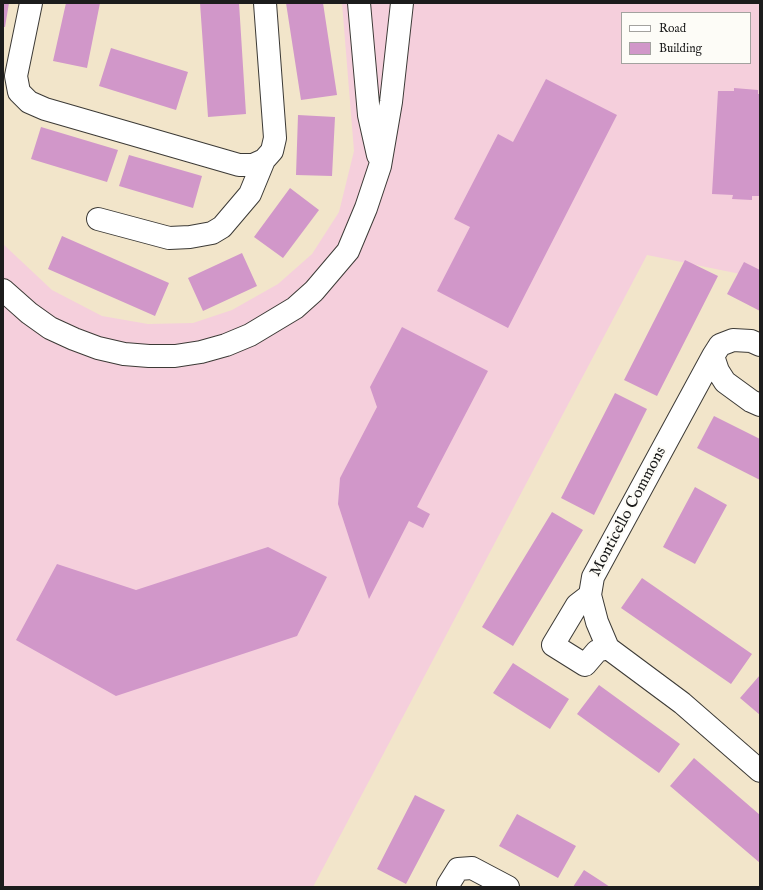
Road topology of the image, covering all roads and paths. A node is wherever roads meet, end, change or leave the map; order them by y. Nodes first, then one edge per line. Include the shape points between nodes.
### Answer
1 (31, 3) edge
2 (266, 3) edge
3 (359, 3) edge
4 (402, 3) edge
5 (264, 160) junction
6 (380, 166) junction
7 (98, 219) dead end
8 (3, 290) edge
9 (760, 345) edge
10 (713, 356) junction
11 (760, 404) edge
12 (590, 595) junction
13 (608, 648) junction
14 (760, 771) edge
15 (449, 887) edge
16 (508, 887) edge

1 - 5 street via 16,76 19,92 29,102 239,165 253,165
2 - 5 street via 275,138 272,150
3 - 6 street via 369,115
4 - 6 street via 391,102
5 - 7 street via 250,194 222,226 212,233 169,238
6 - 8 street via 359,228 348,251 332,271 289,311 250,335 226,345 175,356 136,355 98,348 50,328
9 - 10 street, Monticello Commons via 752,341 732,340 720,345
10 - 11 street via 718,372 725,382 751,401
10 - 12 street, Monticello Commons via 593,577
12 - 13 street, Monticello Commons via 597,622
12 - 13 street via 577,605 553,645 585,665 597,651
13 - 14 street via 682,703
15 - 16 street via 458,869 472,868

